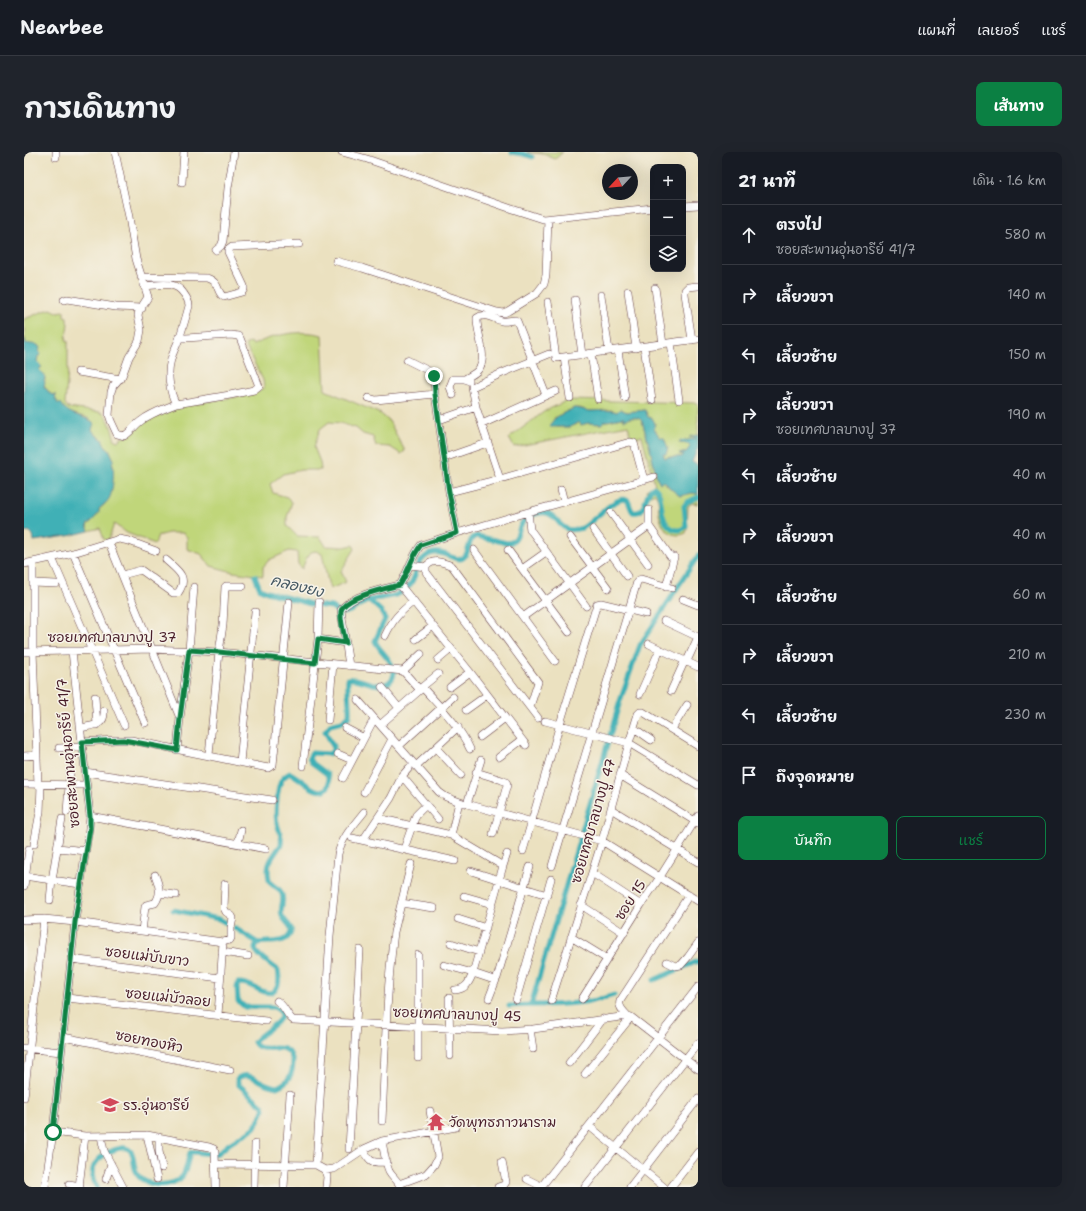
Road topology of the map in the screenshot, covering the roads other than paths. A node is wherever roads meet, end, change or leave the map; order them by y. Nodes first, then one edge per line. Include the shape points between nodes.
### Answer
1 (115, 152) edge
2 (184, 152) edge
3 (234, 152) edge
4 (342, 152) edge
5 (182, 182) dead end
6 (698, 205) edge
7 (686, 206) edge
8 (650, 208) edge
9 (548, 219) junction
10 (299, 244) dead end
11 (216, 250) dead end
12 (336, 261) dead end
13 (142, 277) junction
14 (144, 286) junction
15 (698, 286) edge
16 (655, 288) dead end
17 (628, 291) dead end
18 (601, 295) dead end
19 (64, 300) dead end
20 (575, 300) dead end
21 (548, 302) dead end
22 (142, 308) junction
23 (180, 338) junction
24 (695, 340) edge
25 (671, 343) junction
26 (663, 344) junction
27 (644, 347) junction
28 (636, 348) junction
29 (618, 350) junction
30 (609, 351) junction
31 (549, 354) dead end
32 (591, 354) junction
33 (582, 355) junction
34 (564, 357) junction
35 (407, 360) dead end
36 (533, 361) junction
37 (78, 372) dead end
38 (120, 379) junction
39 (465, 379) junction
40 (472, 387) junction
41 (556, 391) dead end
42 (435, 394) junction
43 (546, 395) junction
44 (452, 396) dead end
45 (369, 398) dead end
46 (570, 398) dead end
47 (625, 398) dead end
48 (598, 399) dead end
49 (652, 400) dead end
50 (679, 400) dead end
51 (176, 404) junction
52 (476, 407) junction
53 (439, 420) junction
54 (482, 424) junction
55 (487, 443) junction
56 (444, 458) junction
57 (654, 477) dead end
58 (500, 479) junction
59 (644, 480) junction
60 (561, 490) dead end
61 (449, 492) junction
62 (564, 502) junction
63 (649, 510) dead end
64 (529, 513) junction
65 (611, 513) dead end
66 (649, 526) junction
67 (593, 529) dead end
68 (457, 533) junction
69 (570, 537) dead end
70 (630, 539) junction
71 (109, 543) junction
72 (474, 550) dead end
73 (508, 550) dead end
74 (156, 551) dead end
75 (546, 552) junction
76 (73, 553) junction
77 (611, 553) junction
78 (52, 558) junction
79 (166, 560) dead end
80 (33, 562) junction
81 (24, 564) edge
82 (648, 564) dead end
83 (418, 566) junction
84 (592, 566) junction
85 (522, 569) junction
86 (122, 575) junction
87 (627, 576) dead end
88 (33, 583) junction
89 (569, 583) junction
90 (56, 584) dead end
91 (243, 586) dead end
92 (194, 587) dead end
93 (403, 588) junction
94 (608, 588) dead end
95 (683, 599) dead end
96 (414, 601) junction
97 (546, 601) junction
98 (289, 602) dead end
99 (319, 604) dead end
100 (586, 606) dead end
101 (698, 606) edge
102 (628, 610) junction
103 (255, 612) dead end
104 (646, 614) dead end
105 (523, 617) junction
106 (664, 621) dead end
107 (433, 626) junction
108 (569, 632) dead end
109 (385, 636) dead end
110 (698, 637) edge
111 (318, 639) junction
112 (416, 639) dead end
113 (346, 643) junction
114 (649, 644) dead end
115 (152, 649) junction
116 (451, 649) junction
117 (660, 649) junction
118 (114, 650) junction
119 (189, 650) junction
120 (34, 651) junction
121 (72, 651) junction
122 (93, 651) junction
123 (24, 652) edge
124 (219, 652) junction
125 (421, 654) dead end
126 (251, 656) junction
127 (283, 660) junction
128 (438, 660) dead end
129 (555, 661) dead end
130 (686, 661) junction
131 (315, 663) junction
132 (333, 664) junction
133 (349, 666) junction
134 (698, 667) edge
135 (397, 671) junction
136 (470, 672) junction
137 (438, 674) dead end
138 (382, 687) dead end
139 (450, 687) dead end
140 (421, 689) junction
141 (671, 691) dead end
142 (640, 694) dead end
143 (487, 695) junction
144 (95, 697) dead end
145 (453, 697) dead end
146 (358, 700) dead end
147 (687, 706) dead end
148 (530, 707) junction
149 (399, 708) junction
150 (441, 708) junction
151 (104, 710) dead end
152 (466, 710) dead end
153 (180, 718) junction
154 (504, 718) junction
155 (374, 719) junction
156 (328, 720) dead end
157 (145, 723) dead end
158 (97, 724) junction
159 (560, 724) junction
160 (124, 725) dead end
161 (380, 725) junction
162 (458, 727) junction
163 (80, 728) junction
164 (345, 728) dead end
165 (634, 728) junction
166 (672, 729) junction
167 (592, 733) junction
168 (480, 737) dead end
169 (364, 738) junction
170 (392, 738) junction
171 (651, 740) dead end
172 (629, 743) junction
173 (82, 744) junction
174 (399, 746) junction
175 (698, 746) edge
176 (59, 748) dead end
177 (436, 748) junction
178 (470, 749) dead end
179 (177, 750) junction
180 (338, 754) dead end
181 (37, 755) junction
182 (209, 755) junction
183 (24, 756) edge
184 (499, 757) dead end
185 (352, 760) junction
186 (481, 760) dead end
187 (240, 762) junction
188 (303, 766) dead end
189 (413, 767) junction
190 (85, 772) junction
191 (476, 772) junction
192 (70, 773) dead end
193 (461, 775) dead end
194 (620, 775) junction
195 (402, 776) junction
196 (343, 778) dead end
197 (24, 784) edge
198 (40, 785) junction
199 (69, 785) junction
200 (86, 785) junction
201 (698, 785) edge
202 (364, 792) dead end
203 (272, 800) dead end
204 (459, 802) junction
205 (467, 804) junction
206 (426, 805) junction
207 (611, 809) junction
208 (67, 812) dead end
209 (364, 812) dead end
210 (499, 813) junction
211 (90, 816) junction
212 (378, 818) junction
213 (62, 819) dead end
214 (438, 819) dead end
215 (697, 820) edge
216 (532, 822) junction
217 (412, 826) junction
218 (241, 830) dead end
219 (563, 830) junction
220 (494, 834) dead end
221 (451, 835) junction
222 (352, 838) dead end
223 (363, 840) junction
224 (602, 841) junction
225 (238, 843) junction
226 (58, 848) junction
227 (266, 849) dead end
228 (404, 849) junction
229 (678, 850) junction
230 (86, 851) junction
231 (523, 851) dead end
232 (507, 854) dead end
233 (455, 861) dead end
234 (698, 862) edge
235 (411, 864) dead end
236 (503, 866) junction
237 (552, 866) dead end
238 (530, 867) dead end
239 (471, 871) dead end
240 (592, 873) junction
241 (155, 875) dead end
242 (25, 876) edge
243 (660, 878) junction
244 (551, 879) dead end
245 (52, 880) junction
246 (499, 880) junction
247 (80, 884) junction
248 (226, 884) dead end
249 (24, 886) edge
250 (524, 888) junction
251 (159, 893) junction
252 (547, 894) junction
253 (176, 895) dead end
254 (688, 895) junction
255 (464, 896) dead end
256 (50, 900) dead end
257 (698, 901) edge
258 (401, 903) junction
259 (492, 904) junction
260 (581, 904) junction
261 (641, 905) junction
262 (434, 908) dead end
263 (44, 919) junction
264 (458, 919) dead end
265 (24, 920) edge
266 (75, 922) junction
267 (486, 928) junction
268 (142, 930) junction
269 (624, 933) junction
270 (571, 937) junction
271 (223, 942) junction
272 (451, 943) dead end
273 (698, 943) edge
274 (360, 950) dead end
275 (222, 952) junction
276 (479, 952) junction
277 (418, 955) dead end
278 (248, 956) dead end
279 (71, 959) junction
280 (606, 960) junction
281 (667, 962) dead end
282 (444, 965) dead end
283 (473, 973) junction
284 (220, 978) junction
285 (496, 980) junction
286 (698, 987) edge
287 (455, 990) dead end
288 (67, 998) junction
289 (449, 998) dead end
290 (489, 998) dead end
291 (582, 999) dead end
292 (516, 1000) dead end
293 (276, 1001) dead end
294 (551, 1002) dead end
295 (218, 1015) junction
296 (629, 1016) junction
297 (603, 1019) junction
298 (266, 1021) dead end
299 (325, 1021) junction
300 (355, 1022) junction
301 (387, 1024) junction
302 (418, 1026) junction
303 (449, 1028) junction
304 (530, 1029) junction
305 (63, 1037) junction
306 (658, 1038) junction
307 (698, 1043) edge
308 (27, 1048) edge
309 (533, 1049) dead end
310 (61, 1052) junction
311 (450, 1056) dead end
312 (418, 1058) dead end
313 (685, 1059) junction
314 (569, 1063) dead end
315 (698, 1069) edge
316 (230, 1070) dead end
317 (585, 1074) dead end
318 (290, 1095) dead end
319 (24, 1097) edge
320 (698, 1099) edge
321 (430, 1111) dead end
322 (382, 1120) dead end
323 (589, 1126) junction
324 (456, 1127) dead end
325 (434, 1131) junction
326 (53, 1132) junction
327 (147, 1135) junction
328 (85, 1136) junction
329 (102, 1136) junction
330 (159, 1137) junction
331 (382, 1141) junction
332 (256, 1144) dead end
333 (615, 1148) junction
334 (364, 1149) junction
335 (349, 1150) dead end
336 (698, 1152) edge
337 (387, 1162) junction
338 (502, 1162) dead end
339 (111, 1164) junction
340 (216, 1164) junction
341 (255, 1164) junction
342 (285, 1165) junction
343 (316, 1165) junction
344 (162, 1168) dead end
345 (325, 1170) junction
346 (643, 1170) junction
347 (106, 1179) dead end
348 (157, 1179) dead end
349 (527, 1179) dead end
350 (69, 1184) dead end
351 (79, 1186) edge
352 (400, 1186) edge
353 (45, 1187) edge
354 (123, 1187) edge
355 (216, 1187) edge
356 (254, 1187) edge
357 (284, 1187) edge
358 (326, 1187) edge
359 (498, 1187) edge
360 (541, 1187) edge
361 (585, 1187) edge
362 (630, 1187) edge
363 (664, 1187) edge
364 (671, 1187) edge

1 - 13 street
2 - 5 street
3 - 11 street via 223,241
4 - 9 street via 538,218
6 - 7 street
8 - 9 street
9 - 12 street via 544,284 537,293 504,313
10 - 13 street via 229,248 228,252 244,289 242,292 224,297 217,284 207,278
13 - 14 street
14 - 22 street via 148,297
14 - 23 street via 172,284 183,292 189,306
15 - 24 street via 685,290
16 - 26 street
17 - 28 street
18 - 30 street
19 - 22 street
20 - 33 street
21 - 34 street via 556,358
22 - 38 street via 138,315 141,336
23 - 51 street via 171,359 169,376
23 - 51 street via 231,334 238,336 259,386 254,390 236,394
24 - 25 street
25 - 26 street
25 - 50 street
26 - 27 street
27 - 28 street
27 - 49 street
28 - 29 street
29 - 30 street
29 - 47 street
30 - 32 street
31 - 36 street
32 - 33 street
32 - 48 street
33 - 34 street
34 - 46 street
35 - 42 street via 434,374
36 - 39 street via 516,320 501,321 480,316 477,320 483,351 481,364 478,370
36 - 40 street
36 - 43 street
37 - 38 street
38 - 51 street via 111,392 109,412 118,435 124,436 151,414
39 - 40 street
39 - 44 street via 452,380
40 - 52 street
41 - 43 street
42 - 45 street via 376,400
42 - 53 street
43 - 54 street
52 - 53 street
52 - 54 street
53 - 56 street
54 - 55 street
55 - 56 street
55 - 58 street
56 - 61 street
57 - 59 street
58 - 59 street via 632,442
58 - 61 street
59 - 62 street
60 - 62 street
61 - 68 street
62 - 64 street
63 - 66 street
64 - 68 street
64 - 75 street via 530,530
65 - 70 street
66 - 70 street
66 - 102 street via 672,556 669,587 638,580
67 - 77 street
68 - 83 street via 421,545 417,550
69 - 84 street
70 - 77 street
70 - 82 street
71 - 74 street via 119,539
71 - 76 street
71 - 86 street
72 - 105 street
73 - 85 street
75 - 85 street
75 - 89 street
76 - 78 street
76 - 118 street
77 - 84 street
77 - 87 street
78 - 80 street
78 - 122 street
79 - 86 street via 182,578 182,587 178,593 173,593 141,570
80 - 81 street
80 - 88 street
83 - 93 street
83 - 148 street via 426,572
83 - 148 street via 443,561 452,566 538,682
84 - 89 street
84 - 94 street
85 - 97 street
86 - 115 street
88 - 90 street
88 - 120 street
89 - 97 street
89 - 100 street
91 - 124 street via 225,587
92 - 119 street
93 - 96 street
93 - 113 street via 377,591 361,596 344,606 341,614
95 - 101 street
96 - 107 street
96 - 109 street via 390,625
97 - 105 street
97 - 108 street
98 - 127 street
99 - 111 street
102 - 104 street
102 - 159 street via 597,604
102 - 167 street
103 - 126 street
105 - 129 street
106 - 110 street
107 - 112 street
107 - 116 street
110 - 130 street
111 - 113 street
111 - 131 street
113 - 133 street
114 - 117 street
115 - 118 street, ซอยเทศบาลบางปู 37
115 - 119 street, ซอยเทศบาลบางปู 37
115 - 153 street
116 - 128 street
116 - 136 street
117 - 130 street
117 - 142 street
118 - 122 street, ซอยเทศบาลบางปู 37
118 - 157 street
119 - 124 street, ซอยเทศบาลบางปู 37
119 - 153 street
120 - 121 street, ซอยเทศบาลบางปู 37
120 - 123 street, ซอยเทศบาลบางปู 37
120 - 181 street
121 - 122 street, ซอยเทศบาลบางปู 37
121 - 163 street, ซอยสะพานอุ่นอารีย์ 41/7
122 - 160 street
124 - 126 street, ซอยเทศบาลบางปู 37
124 - 182 street
125 - 135 street
126 - 127 street, ซอยเทศบาลบางปู 37
126 - 187 street
127 - 131 street, ซอยเทศบาลบางปู 37
127 - 187 street via 273,765 268,768
130 - 134 street
130 - 141 street
131 - 132 street, ซอยเทศบาลบางปู 37
131 - 188 street
132 - 133 street, ซอยเทศบาลบางปู 37
132 - 156 street
133 - 135 street, ซอยเทศบาลบางปู 37
135 - 140 street
136 - 139 street
136 - 143 street
137 - 140 street
138 - 149 street
140 - 149 street
140 - 150 street
143 - 152 street
143 - 154 street
144 - 158 street
145 - 150 street
146 - 155 street
147 - 166 street
148 - 159 street via 541,719
149 - 161 street
150 - 162 street
150 - 174 street
151 - 158 street via 102,721
153 - 179 street
154 - 168 street
154 - 184 street via 524,743
155 - 161 street
155 - 169 street
158 - 163 street
159 - 167 street
159 - 216 street
161 - 170 street
162 - 177 street
162 - 178 street
163 - 173 street, ซอยสะพานอุ่นอารีย์ 41/7
164 - 169 street
165 - 166 street, ซอยเทศบาลบางปู 47 via 641,712
165 - 171 street
165 - 172 street, ซอยเทศบาลบางปู 47
166 - 175 street, ซอยเทศบาลบางปู 47
167 - 172 street
167 - 219 street
169 - 185 street
170 - 174 street
170 - 202 street
172 - 194 street, ซอยเทศบาลบางปู 47
172 - 201 street
173 - 176 street
173 - 179 street via 124,740
173 - 190 street, ซอยสะพานอุ่นอารีย์ 41/7
174 - 189 street
177 - 189 street
177 - 193 street
179 - 182 street
180 - 185 street
181 - 183 street
181 - 198 street
182 - 187 street
185 - 196 street
186 - 191 street
189 - 195 street
189 - 204 street via 446,797
190 - 200 street, ซอยสะพานอุ่นอารีย์ 41/7
190 - 203 street
191 - 205 street
191 - 210 street via 506,782 507,788
192 - 199 street
194 - 207 street, ซอยเทศบาลบางปู 47
194 - 215 street
195 - 206 street
195 - 212 street
197 - 198 street
198 - 199 street
198 - 242 street via 40,812
199 - 200 street
199 - 208 street
200 - 211 street, ซอยสะพานอุ่นอารีย์ 41/7
204 - 205 street
204 - 221 street
205 - 210 street
206 - 214 street
206 - 217 street via 416,815
207 - 224 street, ซอยเทศบาลบางปู 47
207 - 229 street
209 - 299 street via 343,839 338,854
210 - 216 street
210 - 220 street
211 - 225 street
211 - 230 street, ซอยสะพานอุ่นอารีย์ 41/7
212 - 217 street
212 - 223 street
213 - 226 street
215 - 229 street, ซอย 15
216 - 219 street
216 - 231 street
217 - 221 street
217 - 228 street
218 - 225 street
219 - 224 street
219 - 237 street
221 - 236 street
222 - 223 street
223 - 228 street
224 - 240 street, ซอยเทศบาลบางปู 47
224 - 243 street
225 - 227 street
226 - 230 street
226 - 245 street
228 - 233 street
229 - 234 street
229 - 243 street, ซอย 15
230 - 247 street, ซอยสะพานอุ่นอารีย์ 41/7
232 - 236 street
235 - 258 street
236 - 246 street
238 - 250 street
239 - 246 street
240 - 260 street, ซอยเทศบาลบางปู 47
240 - 261 street
241 - 251 street
242 - 245 street
242 - 249 street
243 - 254 street
243 - 261 street, ซอย 15
244 - 252 street
245 - 247 street
245 - 256 street
246 - 250 street
246 - 259 street
247 - 266 street, ซอยสะพานอุ่นอารีย์ 41/7
248 - 271 street via 224,908 233,918 231,938
250 - 252 street
250 - 285 street
251 - 253 street
251 - 268 street via 155,903 145,907
252 - 292 street
254 - 257 street
254 - 296 street via 620,1001 620,1007
255 - 259 street
258 - 262 street
258 - 301 street via 392,942
259 - 267 street
260 - 269 street
260 - 270 street, ซอยเทศบาลบางปู 47
261 - 269 street, ซอย 15
263 - 265 street
263 - 266 street
263 - 308 street
264 - 267 street
266 - 268 street
266 - 279 street, ซอยสะพานอุ่นอารีย์ 41/7
267 - 276 street
268 - 271 street
269 - 280 street, ซอย 15
270 - 280 street
270 - 294 street, ซอยเทศบาลบางปู 47
271 - 275 street
272 - 276 street
273 - 281 street via 681,965 675,966
274 - 300 street
275 - 278 street
275 - 284 street
276 - 283 street
277 - 302 street
279 - 284 street, ซอยแม่บับขาว
279 - 288 street, ซอยสะพานอุ่นอารีย์ 41/7
280 - 291 street, ซอย 15
282 - 283 street
283 - 285 street
283 - 287 street via 466,986
284 - 295 street
285 - 290 street
286 - 306 street
288 - 295 street, ซอยแม่บัวลอย
288 - 305 street, ซอยสะพานอุ่นอารีย์ 41/7
289 - 303 street
293 - 299 street, ซอยเทศบาลบางปู 45 via 293,1020
295 - 298 street, ซอยแม่บัวลอย
296 - 297 street, ซอยเทศบาลบางปู 45
296 - 306 street
296 - 317 street
297 - 304 street, ซอยเทศบาลบางปู 45
297 - 314 street
299 - 300 street, ซอยเทศบาลบางปู 45
299 - 343 street
300 - 301 street, ซอยเทศบาลบางปู 45
300 - 335 street
301 - 302 street, ซอยเทศบาลบางปู 45
301 - 322 street
302 - 303 street, ซอยเทศบาลบางปู 45
302 - 312 street
303 - 304 street, ซอยเทศบาลบางปู 45 via 502,1031
303 - 311 street
304 - 309 street
305 - 310 street, ซอยสะพานอุ่นอารีย์ 41/7
305 - 316 street, ซอยทองหิว
306 - 313 street
306 - 323 street
307 - 313 street
308 - 310 street
308 - 319 street
310 - 326 street, ซอยสะพานอุ่นอารีย์ 41/7
313 - 315 street
313 - 333 street
318 - 342 street
320 - 346 street
321 - 325 street
323 - 333 street
323 - 360 street
324 - 325 street
325 - 331 street
325 - 352 street via 438,1156 434,1165 426,1174
326 - 328 street
326 - 353 street, ซอยสะพานอุ่นอารีย์ 41/7
327 - 329 street
327 - 330 street
327 - 348 street
328 - 329 street
328 - 351 street
329 - 339 street via 105,1153
330 - 340 street via 214,1149
330 - 344 street
331 - 334 street
331 - 337 street
332 - 341 street
333 - 346 street
333 - 361 street
334 - 337 street via 371,1161
334 - 345 street via 338,1167
336 - 364 street
337 - 352 street via 391,1175
338 - 359 street via 506,1182
339 - 347 street
339 - 354 street
340 - 341 street
340 - 355 street
341 - 342 street
341 - 356 street
342 - 343 street
342 - 357 street
343 - 345 street
345 - 358 street
346 - 362 street
346 - 363 street
349 - 360 street
350 - 351 street

